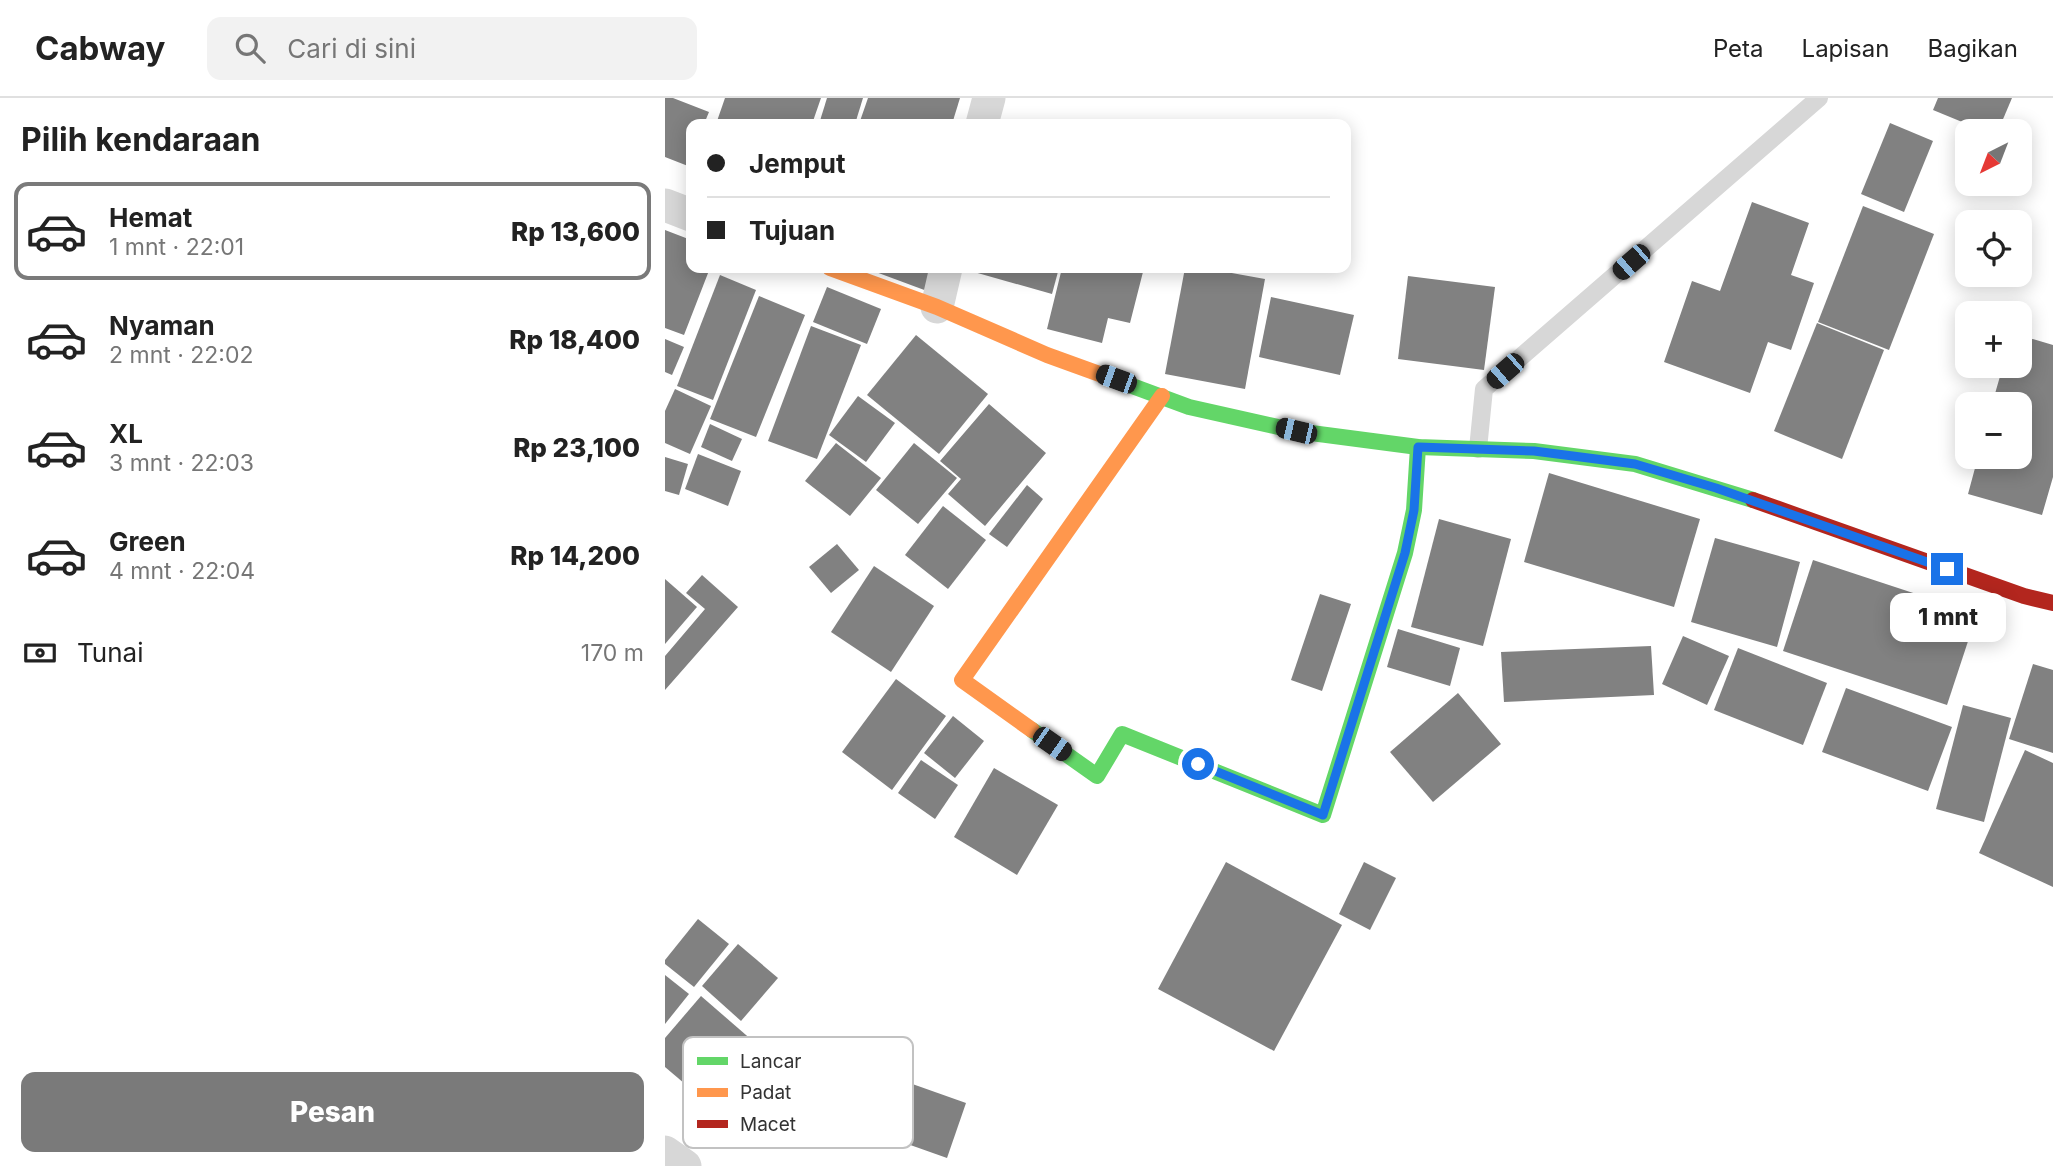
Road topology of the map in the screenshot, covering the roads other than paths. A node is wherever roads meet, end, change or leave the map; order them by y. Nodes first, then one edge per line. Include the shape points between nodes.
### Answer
1 (989, 98) edge
2 (1819, 98) edge
3 (983, 119) edge
4 (665, 205) edge
5 (686, 213) edge
6 (844, 273) edge
7 (945, 273) edge
8 (937, 307) junction
9 (1162, 396) junction
10 (1418, 447) junction
11 (1478, 449) junction
12 (2053, 603) edge
13 (665, 1152) edge
14 (685, 1166) edge

1 - 3 street
2 - 11 lane via 1484,389
4 - 5 street
6 - 8 street
7 - 8 street
8 - 9 street via 1047,355
9 - 10 street via 1189,407 1296,431
9 - 10 street via 963,680 1097,776 1122,734 1323,815 1405,553 1414,510
10 - 11 street
11 - 12 street via 1635,464
13 - 14 street

